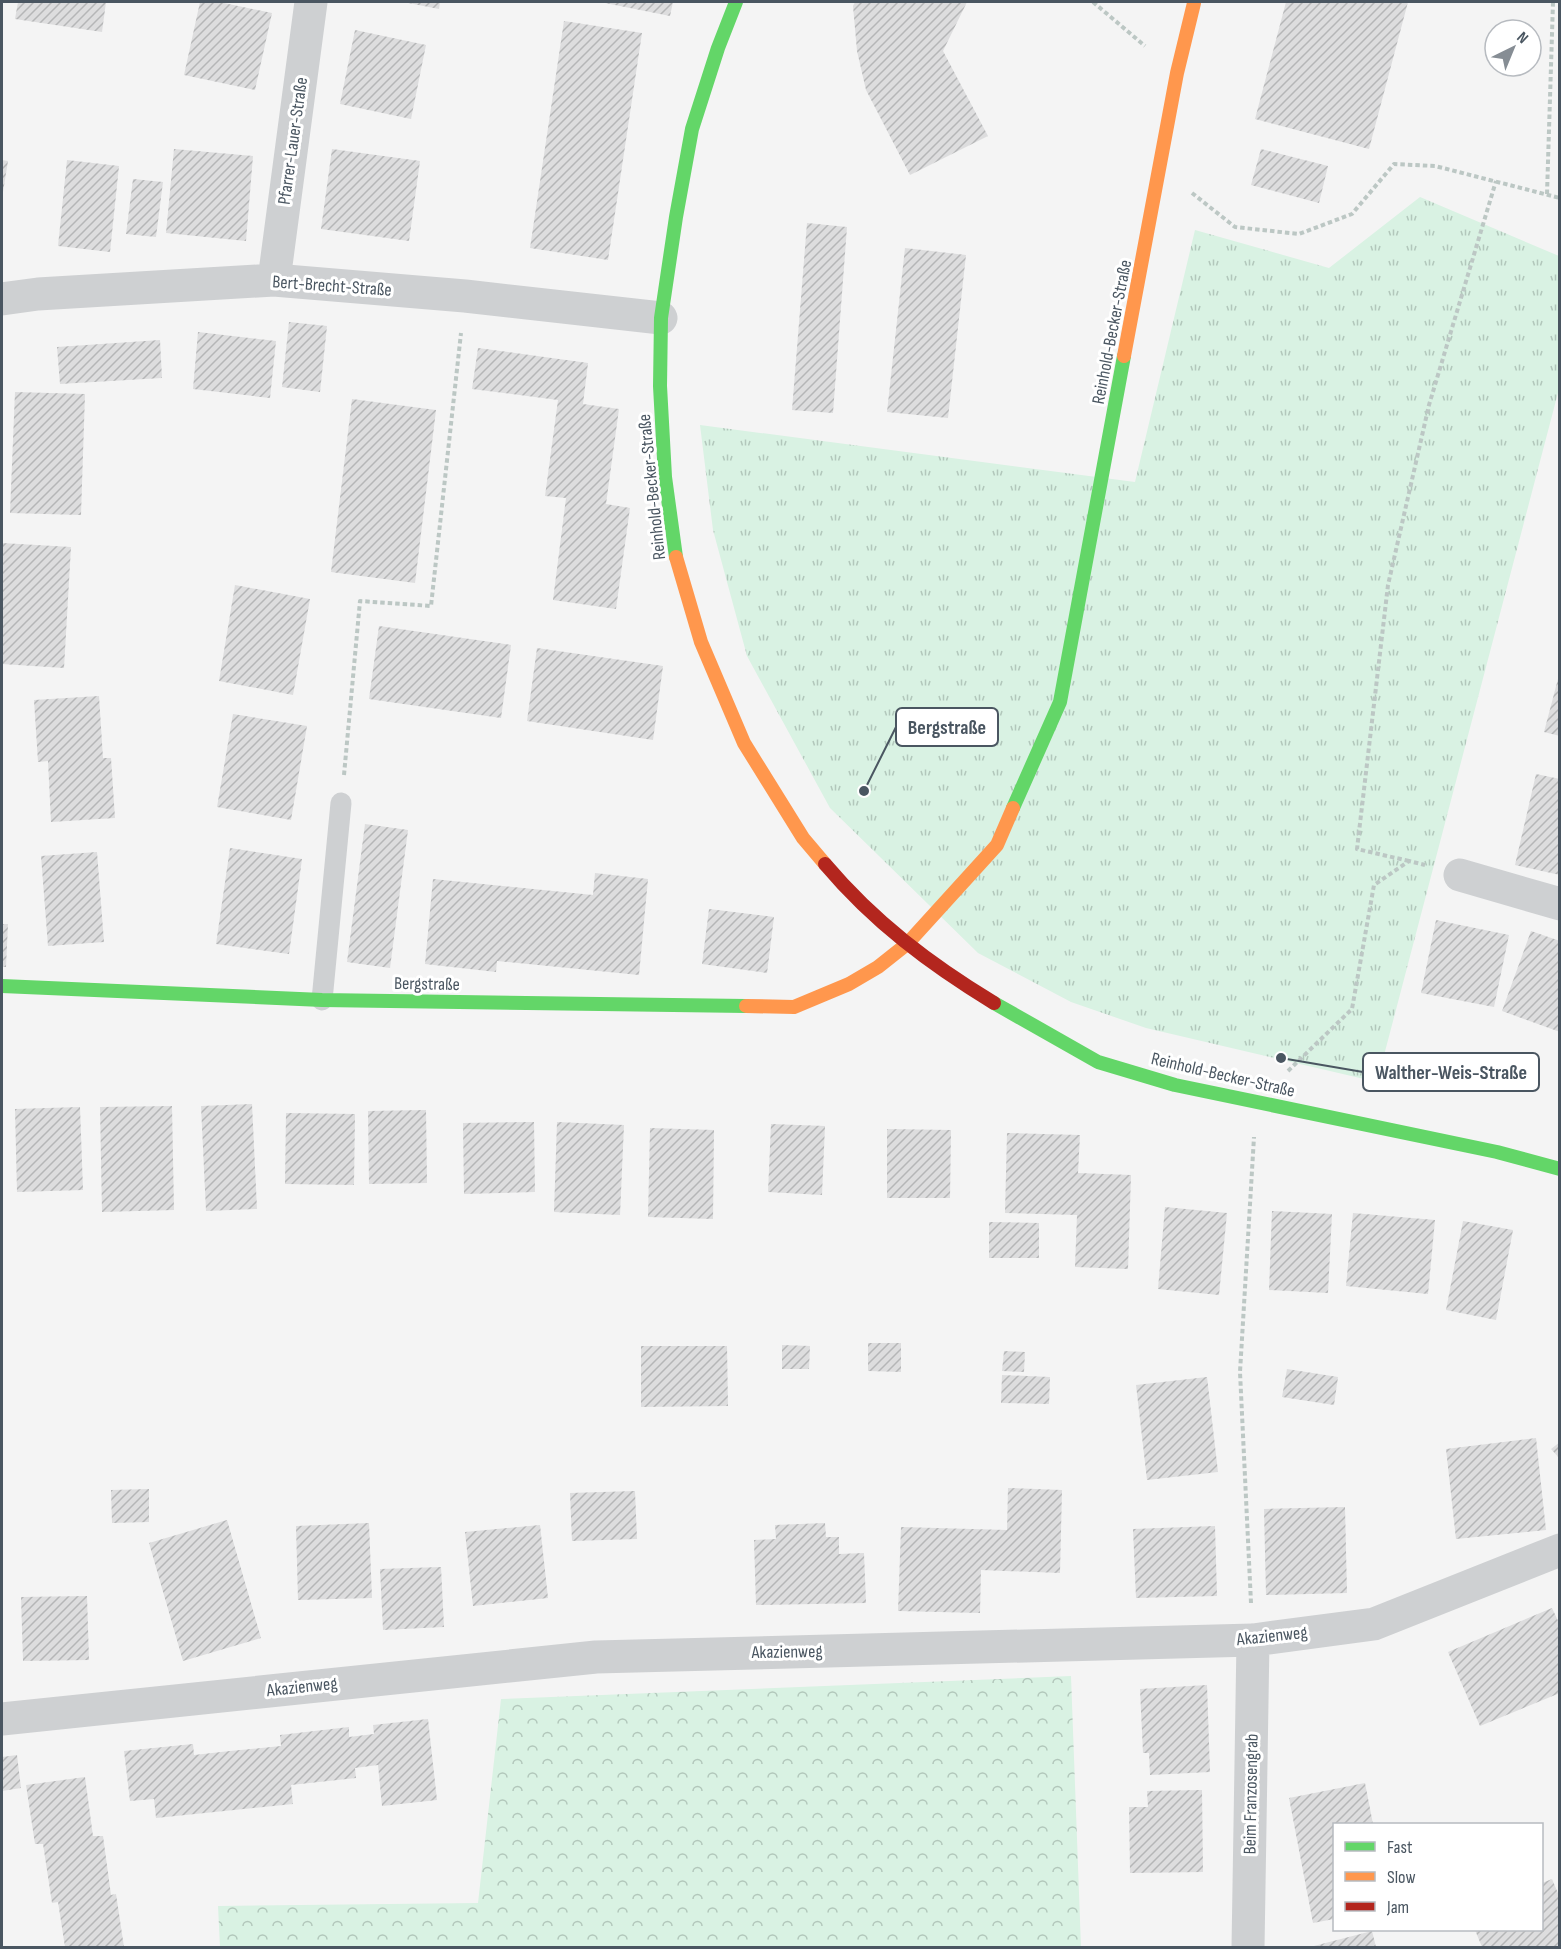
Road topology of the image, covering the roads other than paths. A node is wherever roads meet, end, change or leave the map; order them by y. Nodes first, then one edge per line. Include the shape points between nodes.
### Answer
1 (311, 2) edge
2 (736, 2) edge
3 (1195, 2) edge
4 (274, 280) junction
5 (2, 298) edge
6 (661, 318) junction
7 (341, 803) road end
8 (1460, 875) road end
9 (1560, 904) edge
10 (907, 944) junction
11 (2, 986) edge
12 (322, 1000) junction
13 (1560, 1169) edge
14 (1560, 1550) edge
15 (1253, 1640) junction
16 (2, 1719) edge
17 (1248, 1947) edge

1 - 4 street, Pfarrer-Lauer-Straße
2 - 6 street, Reinhold-Becker-Straße via 692,129
3 - 10 street, Reinhold-Becker-Straße via 1177,73 1060,702 997,845
4 - 5 street, Bert-Brecht-Straße
4 - 6 street, Bert-Brecht-Straße
6 - 10 street, Reinhold-Becker-Straße via 660,386 675,554 701,642 744,743 803,838 852,896
7 - 12 lane
8 - 9 street
10 - 12 street, Bergstraße via 849,984 794,1007
10 - 13 street, Reinhold-Becker-Straße via 954,979 1098,1062 1175,1085 1497,1152
11 - 12 street, Bergstraße
14 - 15 street, Akazienweg via 1374,1624
15 - 16 street, Akazienweg via 596,1657
15 - 17 street, Beim Franzosengrab

